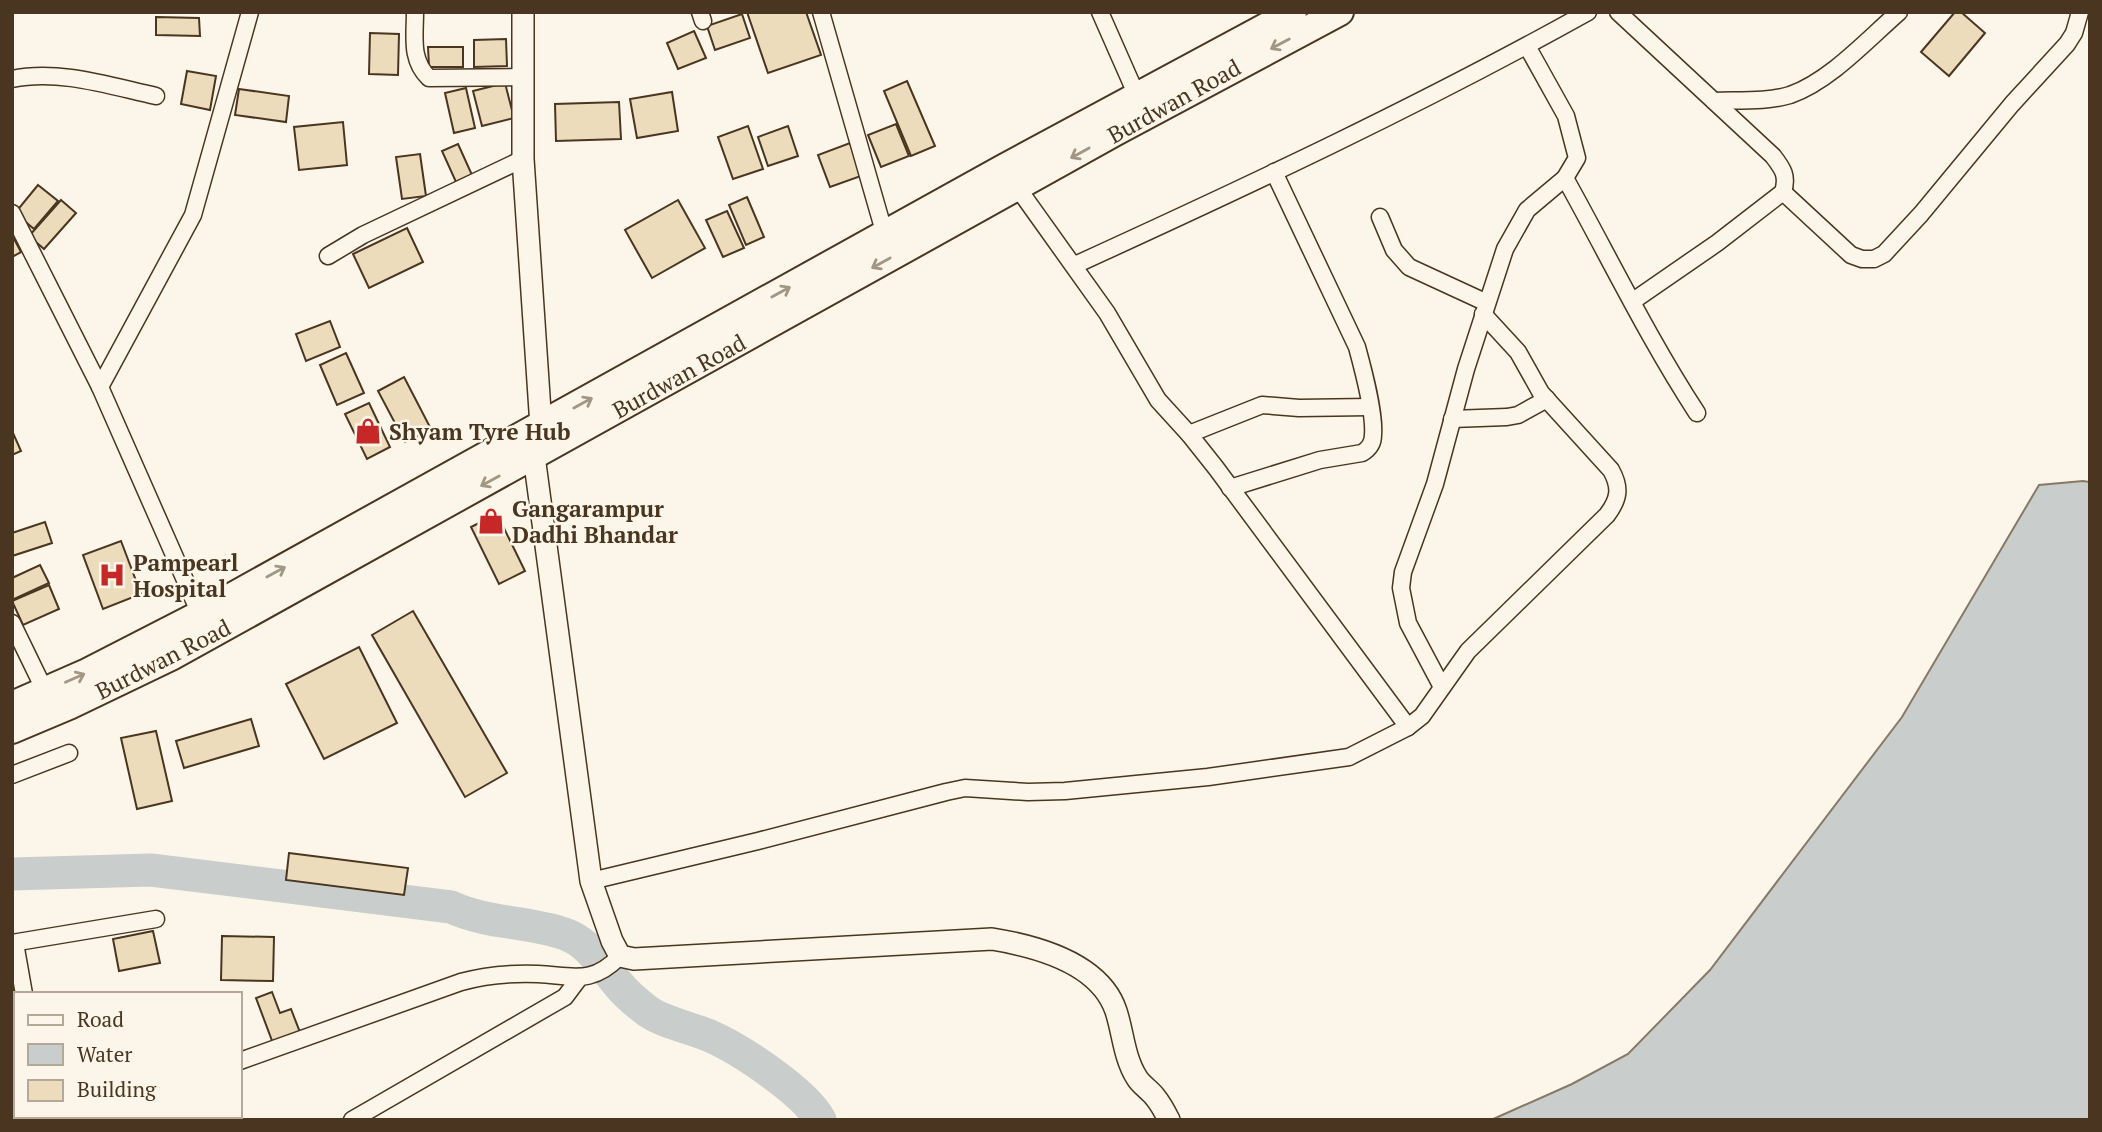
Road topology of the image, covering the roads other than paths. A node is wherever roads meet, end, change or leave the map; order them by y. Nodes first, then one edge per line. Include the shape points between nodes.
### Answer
1 (250, 12) edge
2 (415, 12) edge
3 (523, 12) edge
4 (821, 12) edge
5 (1100, 12) edge
6 (1293, 12) edge
7 (1340, 12) edge
8 (1588, 12) edge
9 (1618, 12) edge
10 (1899, 12) edge
11 (2080, 12) edge
12 (1527, 46) junction
13 (522, 77) junction
14 (12, 79) edge
15 (156, 96) dead end
16 (1137, 96) junction
17 (1714, 101) junction
18 (523, 159) junction
19 (1274, 173) junction
20 (1565, 178) junction
21 (1017, 187) junction
22 (1783, 192) junction
23 (12, 213) edge
24 (1380, 217) dead end
25 (885, 235) junction
26 (328, 256) dead end
27 (1075, 265) junction
28 (1633, 301) junction
29 (1485, 309) junction
30 (100, 387) junction
31 (1547, 399) junction
32 (1370, 407) junction
33 (1697, 413) dead end
34 (1452, 419) junction
35 (541, 426) junction
36 (1189, 434) junction
37 (534, 456) junction
38 (1230, 488) junction
39 (414, 509) junction
40 (200, 614) junction
41 (12, 623) edge
42 (1442, 687) junction
43 (45, 691) junction
44 (12, 705) edge
45 (1408, 727) junction
46 (12, 730) edge
47 (69, 753) dead end
48 (12, 775) edge
49 (591, 881) junction
50 (156, 919) dead end
51 (13, 943) edge
52 (609, 965) junction
53 (580, 977) junction
54 (24, 992) edge
55 (242, 1060) edge
56 (352, 1120) edge
57 (1169, 1120) edge

1 - 30 street via 192,215
2 - 13 street via 415,57 429,78
3 - 13 street
4 - 25 street
5 - 16 street
6 - 16 main road, Burdwan Road
7 -> 21 main road, Burdwan Road
8 - 12 street
9 - 17 street
10 - 17 street via 1805,88 1774,98
11 - 22 street via 2067,44 1884,254 1874,259 1851,255
12 - 19 street
12 - 20 street via 1570,129 1577,158
13 - 18 street
14 - 15 street via 55,76
16 - 25 main road, Burdwan Road
17 - 22 street via 1783,169 1787,181
18 - 26 street
18 - 35 street
19 - 27 street
19 - 32 street via 1357,347
20 - 28 street
20 - 29 street via 1517,223
21 - 27 street
21 -> 37 main road, Burdwan Road
22 - 28 street
23 - 30 street
24 - 29 street via 1394,250 1409,267
35 -> 25 main road, Burdwan Road
27 - 36 street via 1151,390
28 - 33 street via 1651,340
29 - 31 street
29 - 34 street
30 - 40 street
31 - 34 street via 1518,415
31 - 42 street via 1611,470 1617,481 1616,503 1468,651
32 - 36 street via 1262,405
32 - 38 street via 1374,436 1368,450
34 - 42 street via 1401,588 1408,623
35 - 39 main road, Burdwan Road
36 - 38 street
37 -> 39 main road, Burdwan Road
37 - 49 street
38 - 45 street
40 -> 39 main road, Burdwan Road
39 - 46 main road, Burdwan Road via 173,656
43 -> 40 main road, Burdwan Road
41 - 43 street
42 - 45 street via 1422,716
43 - 44 main road, Burdwan Road
45 - 49 street via 1349,757 1208,777 1065,791 946,792
47 - 48 street
49 - 52 street via 612,941
50 - 51 street
51 - 54 street
52 - 53 street
52 - 57 street via 634,959 992,939 1017,943 1072,961 1099,985 1115,1008 1137,1078
53 - 55 street via 484,975
53 - 56 street via 565,997

